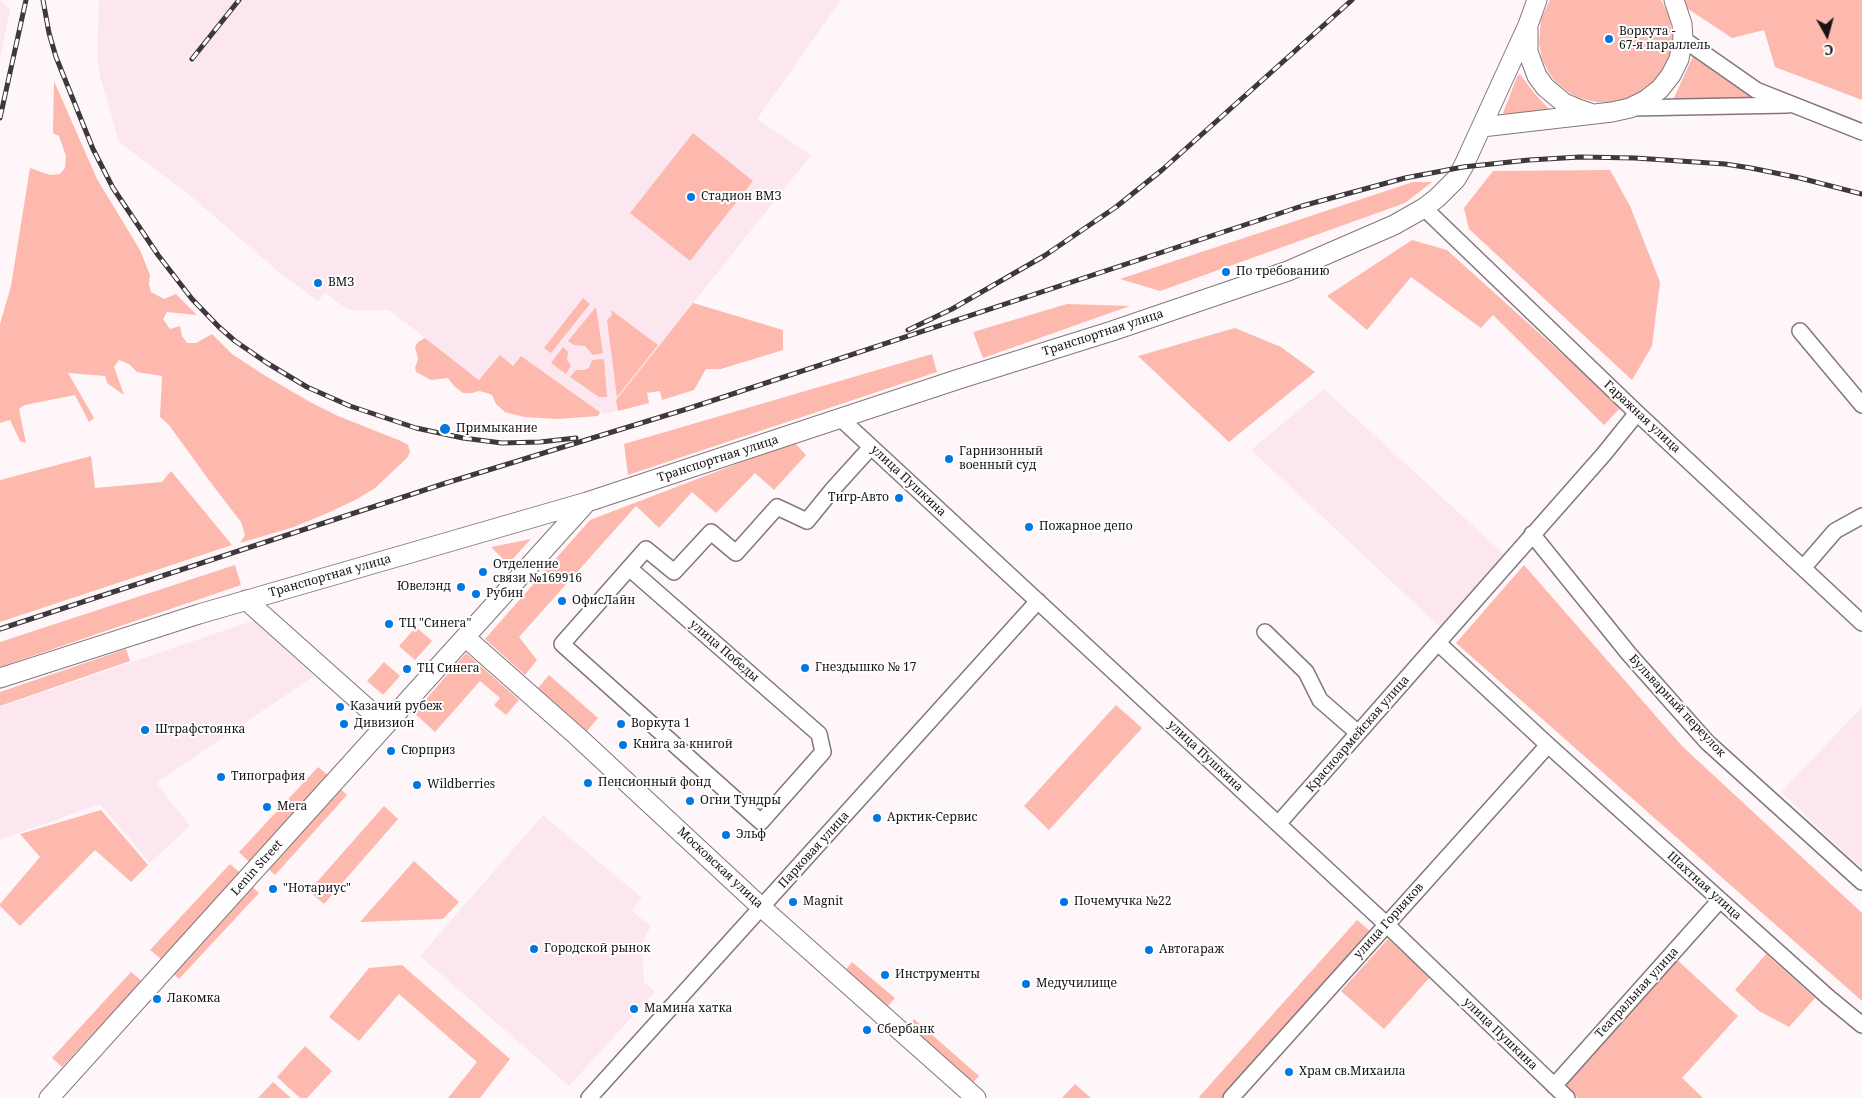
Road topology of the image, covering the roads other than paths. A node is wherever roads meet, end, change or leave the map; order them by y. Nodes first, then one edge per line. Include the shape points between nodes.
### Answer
1 (1537, 0) edge
2 (1674, 0) edge
3 (1528, 25) junction
4 (1682, 38) junction
5 (1794, 105) junction
6 (1630, 108) junction
7 (1592, 113) junction
8 (1482, 127) junction
9 (1862, 132) edge
10 (1424, 208) junction
11 (1800, 331) dead end
12 (1862, 405) edge
13 (1637, 414) junction
14 (840, 418) junction
15 (872, 447) junction
16 (587, 502) junction
17 (1862, 516) edge
18 (1532, 534) junction
19 (629, 568) junction
20 (1803, 568) junction
21 (246, 600) junction
22 (1038, 601) junction
23 (1862, 623) edge
24 (1265, 632) dead end
25 (465, 637) junction
26 (1438, 643) junction
27 (0, 678) edge
28 (386, 725) junction
29 (1358, 733) junction
30 (1548, 745) junction
31 (1278, 824) junction
32 (1862, 882) edge
33 (1720, 900) junction
34 (762, 908) junction
35 (1386, 924) junction
36 (1862, 1025) edge
37 (1554, 1086) junction
38 (49, 1098) edge
39 (589, 1098) edge
40 (976, 1098) edge
41 (1231, 1098) edge
42 (1567, 1098) edge

1 - 3 main road, Транспортная улица
2 - 4 main road via 1682,24
3 - 7 main road via 1528,52 1537,76 1564,103
3 - 8 main road, Транспортная улица
4 - 5 street via 1756,90
4 - 6 main road via 1679,59 1660,90
5 - 6 street
5 - 9 street
6 - 7 main road
7 - 8 main road
8 - 10 main road, Транспортная улица via 1456,179
10 - 13 street, Гаражная улица
10 - 14 main road, Транспортная улица via 1394,225 1288,271
11 - 12 street
13 - 18 street, Красноармейская улица
13 - 20 street, Гаражная улица
14 - 15 street, улица Пушкина
14 - 16 main road, Транспортная улица
15 - 19 street via 808,522 777,507 736,554 711,532 674,572 646,549
15 - 22 street, улица Пушкина
16 - 21 main road, Транспортная улица
16 - 25 main road, Lenin Street
17 - 20 street via 1835,531
18 - 26 street, Красноармейская улица
18 - 32 street, Бульварный переулок via 1629,654 1707,742
19 - 19 street, улица Победы via 819,734 822,752 761,822 562,644
20 - 23 street, Гаражная улица
21 - 27 main road, Транспортная улица
21 - 28 main road
22 - 31 street, улица Пушкина
22 - 34 street, Парковая улица
24 - 29 street via 1306,672 1320,700
25 - 28 main road, Lenin Street
25 - 34 main road, Московская улица via 578,736
26 - 29 street, Красноармейская улица
26 - 30 street, Шахтная улица
28 - 38 main road, Lenin Street
29 - 31 street, Красноармейская улица
30 - 33 street, Шахтная улица
30 - 35 street, улица Горняков
31 - 35 street, улица Пушкина
33 - 36 street, Шахтная улица
33 - 37 street, Театральная улица
34 - 39 street, Парковая улица
34 - 40 main road, Московская улица
35 - 37 street, улица Пушкина
35 - 41 street, улица Горняков
37 - 42 street, улица Пушкина

